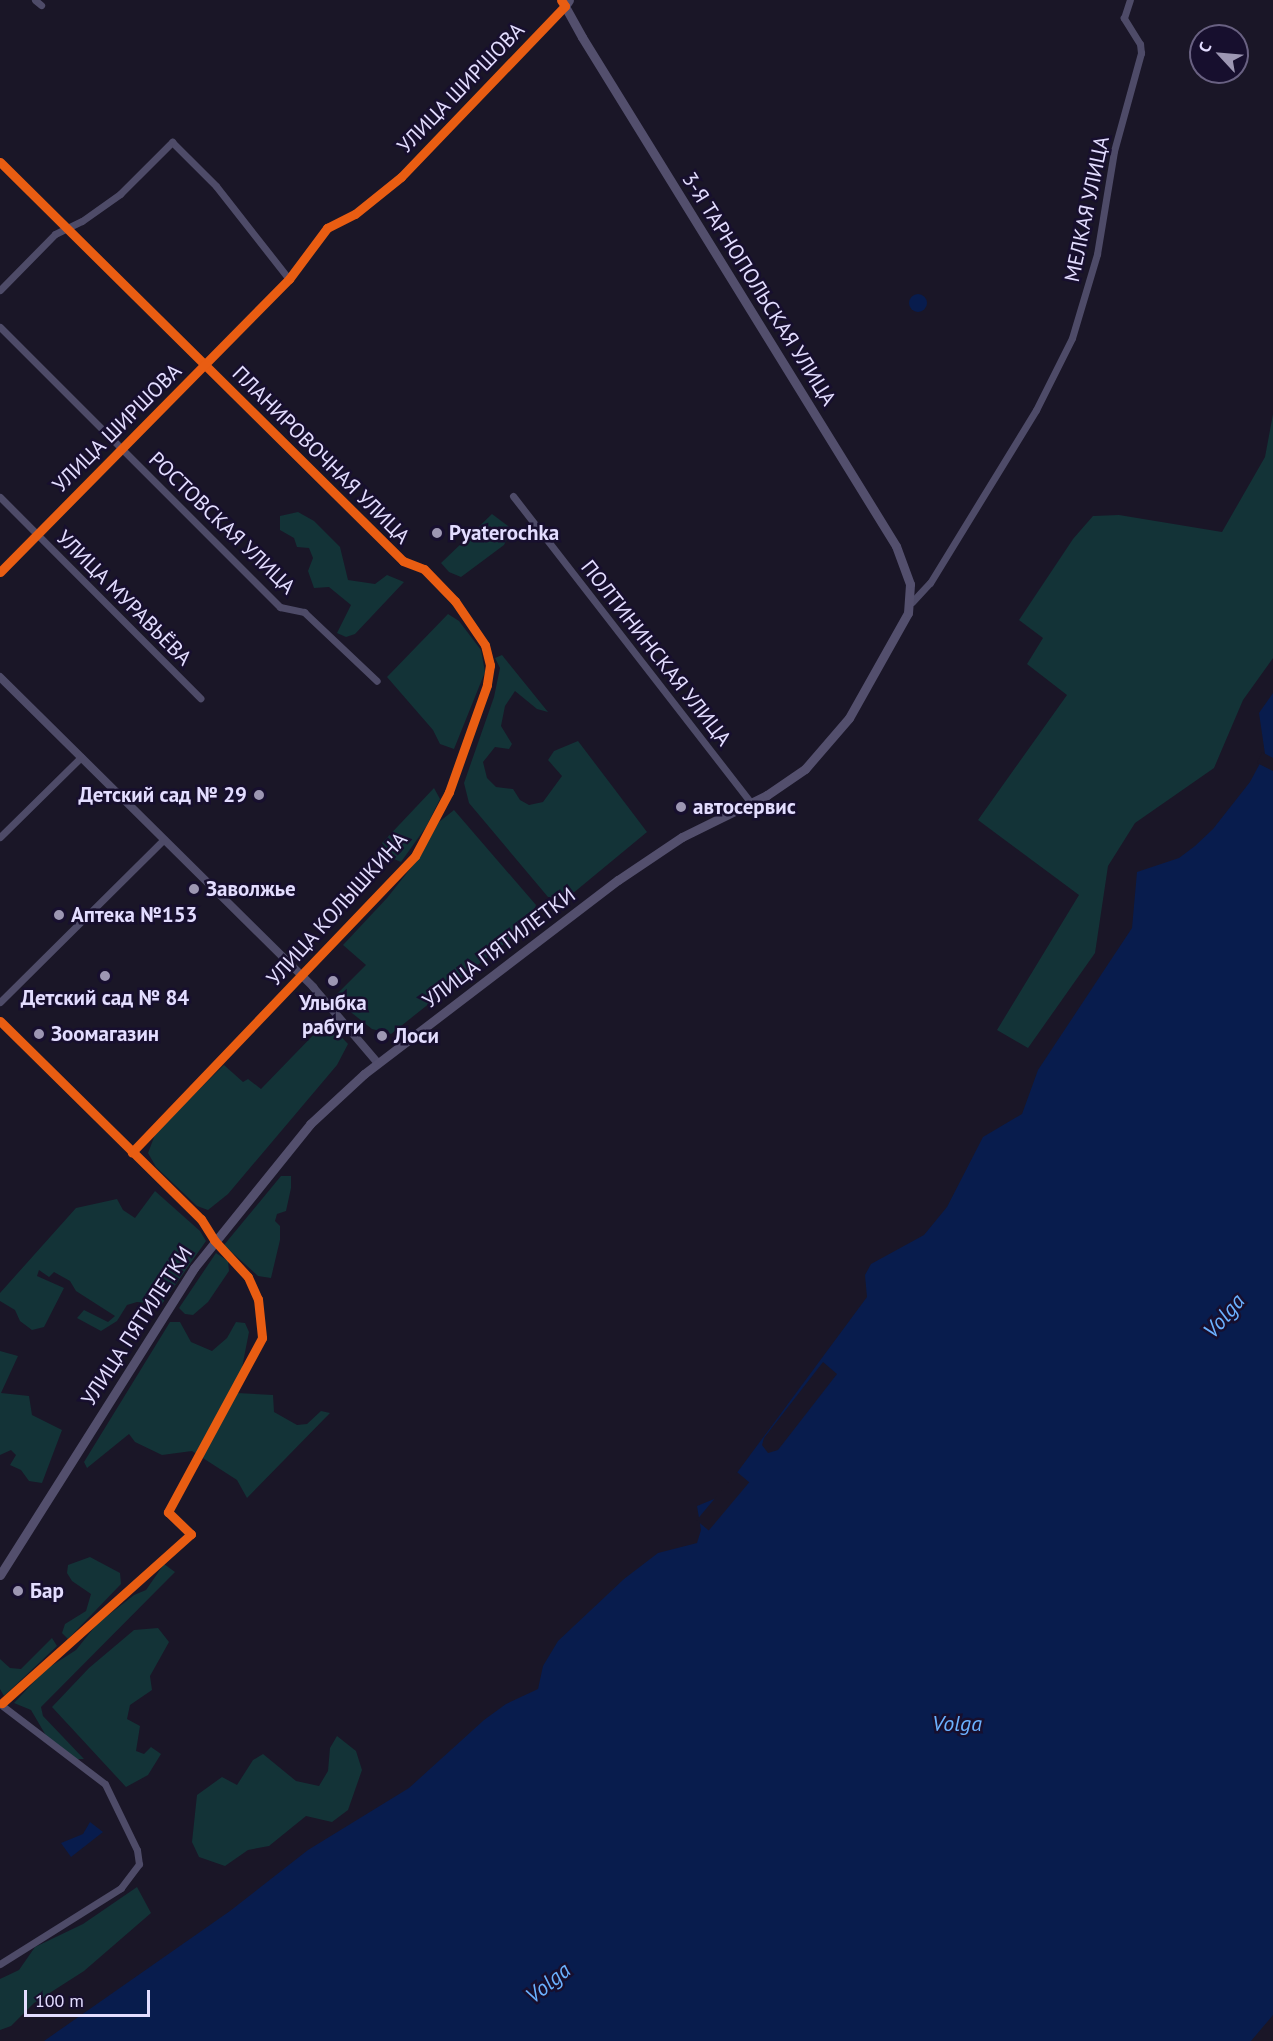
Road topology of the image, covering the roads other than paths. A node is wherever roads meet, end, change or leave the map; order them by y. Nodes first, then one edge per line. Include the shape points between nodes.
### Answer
1 (1130, 0) edge
2 (565, 2) edge
3 (0, 162) edge
4 (67, 228) junction
5 (289, 279) junction
6 (0, 290) edge
7 (0, 327) edge
8 (205, 364) junction
9 (121, 448) junction
10 (0, 496) edge
11 (513, 496) dead end
12 (37, 534) junction
13 (0, 572) edge
14 (912, 602) junction
15 (485, 645) joint
16 (0, 677) edge
17 (377, 681) dead end
18 (200, 698) dead end
19 (81, 757) junction
20 (751, 803) junction
21 (0, 837) edge
22 (164, 839) junction
23 (302, 976) junction
24 (0, 1002) edge
25 (0, 1021) edge
26 (378, 1063) junction
27 (132, 1152) junction
28 (214, 1240) junction
29 (0, 1575) edge
30 (1, 1703) edge
31 (0, 1964) edge

1 - 14 street, МЕЛКАЯ УЛИЦА via 1124,18 1140,44 1141,53 1114,151 1097,254 1072,338 1036,410 930,583
2 - 5 street, УЛИЦА ШИРШОВА via 401,177 355,214 327,228
2 - 14 main road, 3-Я ТАРНОПОЛЬСКАЯ УЛИЦА via 897,546 907,570
3 - 4 street, ПЛАНИРОВОЧНАЯ УЛИЦА
4 - 5 street via 120,194 172,142 216,186
4 - 6 street via 55,234
4 - 8 street, ПЛАНИРОВОЧНАЯ УЛИЦА
5 - 8 street, УЛИЦА ШИРШОВА
7 - 9 street, РОСТОВСКАЯ УЛИЦА
8 - 9 street, УЛИЦА ШИРШОВА
8 - 15 street, ПЛАНИРОВОЧНАЯ УЛИЦА via 403,561 424,569 455,601
9 - 12 street, УЛИЦА ШИРШОВА
9 - 17 street, РОСТОВСКАЯ УЛИЦА via 280,607 304,612
10 - 12 street, УЛИЦА МУРАВЬЁВА
11 - 20 street, ПОЛТИНИНСКАЯ УЛИЦА
12 - 13 street, УЛИЦА ШИРШОВА
12 - 18 street, УЛИЦА МУРАВЬЁВА
14 - 20 main road, УЛИЦА ПЯТИЛЕТКИ via 898,638 838,731 794,778
15 - 23 street, УЛИЦА КОЛЫШКИНА via 490,665 487,685 437,819 416,856
16 - 19 street
19 - 21 street
19 - 22 street
20 - 26 main road, УЛИЦА ПЯТИЛЕТКИ via 699,827 641,863
22 - 23 street
22 - 24 street
23 - 26 street
23 - 27 street, УЛИЦА КОЛЫШКИНА
25 - 27 street
26 - 28 main road, УЛИЦА ПЯТИЛЕТКИ via 310,1124
27 - 28 street via 195,1213
28 - 29 main road, УЛИЦА ПЯТИЛЕТКИ
28 - 30 street via 248,1277 258,1299 262,1338 168,1512 191,1534
30 - 31 street via 50,1745 98,1776 112,1793 137,1850 139,1864 121,1888

